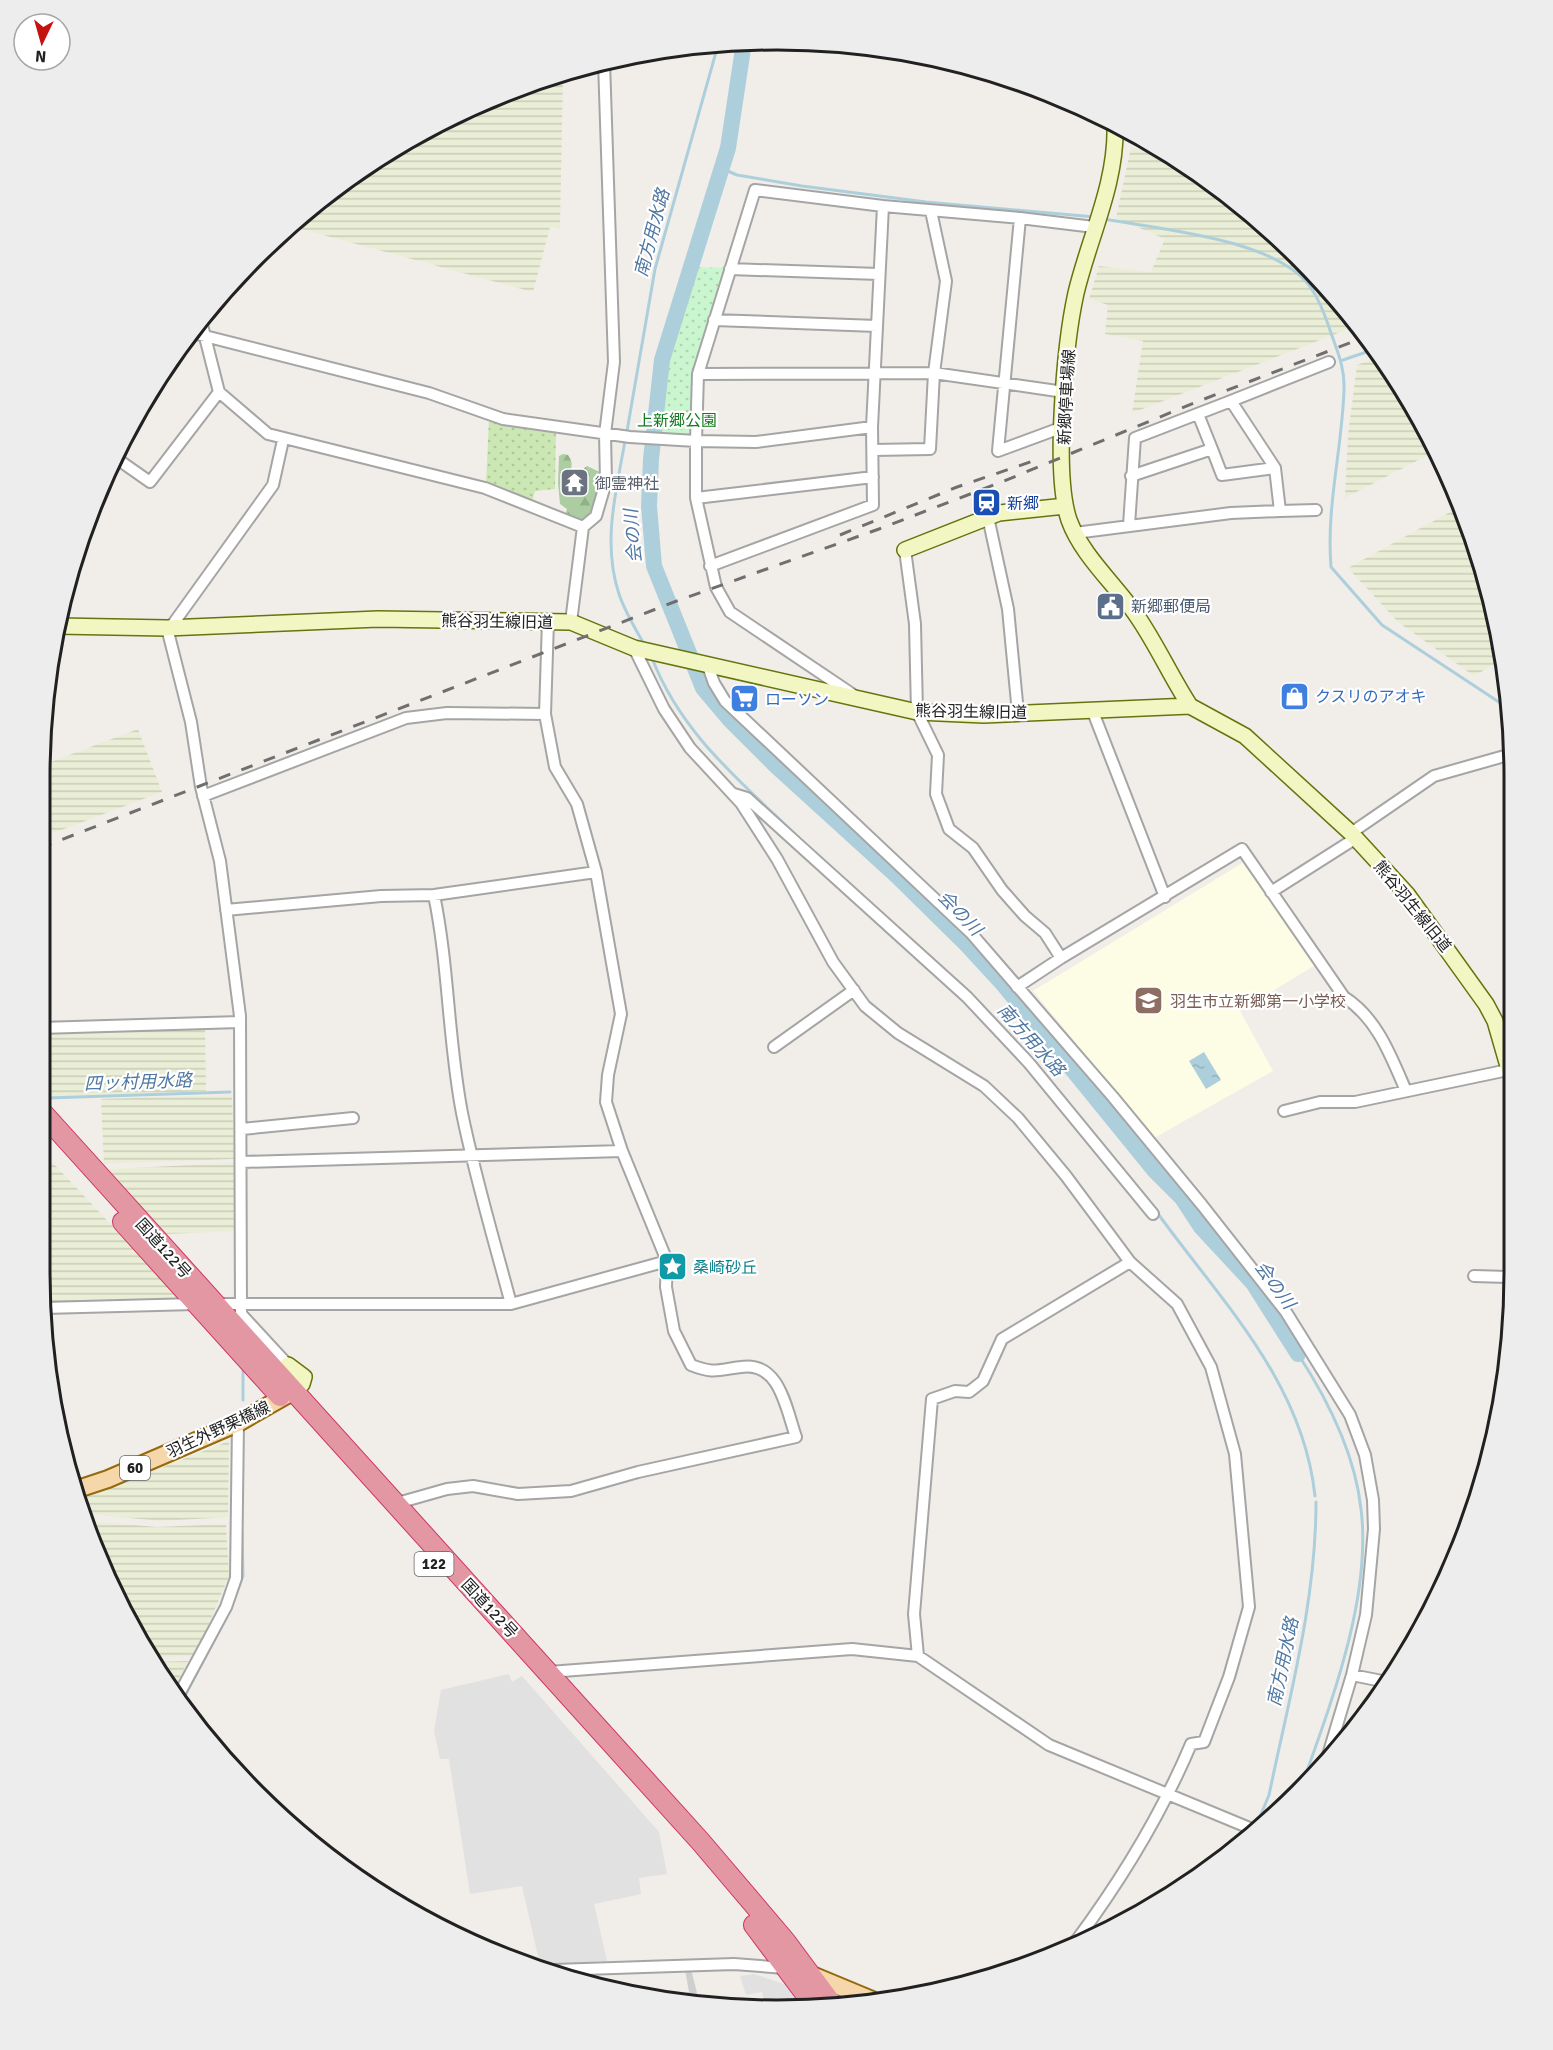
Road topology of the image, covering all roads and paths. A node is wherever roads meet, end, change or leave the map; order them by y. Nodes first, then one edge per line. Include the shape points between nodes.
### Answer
1 (604, 70) edge
2 (1114, 133) edge
3 (884, 207) junction
4 (931, 211) junction
5 (1020, 218) junction
6 (1094, 227) junction
7 (730, 269) junction
8 (879, 274) junction
9 (714, 320) junction
10 (877, 326) junction
11 (202, 331) edge
12 (200, 334) edge
13 (203, 335) junction
14 (1329, 362) dead end
15 (874, 373) junction
16 (698, 374) junction
17 (934, 374) junction
18 (1006, 384) junction
19 (219, 392) junction
20 (1064, 392) junction
21 (1231, 401) junction
22 (1198, 414) junction
23 (872, 427) junction
24 (1063, 428) junction
25 (605, 434) junction
26 (283, 440) junction
27 (696, 441) junction
28 (1212, 449) junction
29 (873, 450) junction
30 (121, 462) edge
31 (1275, 468) junction
32 (1131, 476) junction
33 (873, 477) junction
34 (696, 498) junction
35 (1065, 506) junction
36 (1316, 510) dead end
37 (1280, 511) junction
38 (988, 517) junction
39 (1129, 525) junction
40 (583, 527) junction
41 (1075, 533) junction
42 (905, 549) joint
43 (710, 566) junction
44 (548, 621) junction
45 (571, 622) junction
46 (65, 626) edge
47 (167, 628) junction
48 (634, 648) junction
49 (707, 663) junction
50 (857, 698) junction
51 (1190, 706) junction
52 (917, 712) junction
53 (1093, 712) junction
54 (1018, 713) junction
55 (545, 714) junction
56 (1503, 757) edge
57 (732, 793) junction
58 (203, 796) junction
59 (1353, 836) junction
60 (596, 872) junction
61 (1271, 892) junction
62 (434, 895) junction
63 (1165, 897) junction
64 (226, 910) junction
65 (1061, 958) junction
66 (1017, 987) junction
67 (854, 990) junction
68 (240, 1022) junction
69 (50, 1028) edge
70 (774, 1047) dead end
71 (1504, 1054) edge
72 (1504, 1069) edge
73 (1406, 1091) junction
74 (1284, 1112) dead end
75 (353, 1118) dead end
76 (50, 1122) edge
77 (242, 1129) junction
78 (50, 1140) edge
79 (622, 1151) junction
80 (473, 1157) junction
81 (242, 1162) junction
82 (1153, 1214) dead end
83 (668, 1261) junction
84 (1130, 1262) junction
85 (1474, 1276) dead end
86 (1504, 1277) edge
87 (241, 1303) junction
88 (205, 1304) junction
89 (511, 1304) junction
90 (51, 1308) edge
91 (288, 1365) joint
92 (288, 1395) junction
93 (238, 1423) junction
94 (82, 1488) edge
95 (394, 1504) junction
96 (918, 1656) junction
97 (549, 1672) junction
98 (1352, 1675) junction
99 (1379, 1680) edge
100 (181, 1690) edge
101 (1338, 1734) edge
102 (1169, 1796) junction
103 (1247, 1827) edge
104 (1082, 1933) edge
105 (789, 1968) junction
106 (567, 1970) edge
107 (812, 1975) junction
108 (860, 1995) edge
109 (810, 1999) edge
110 (828, 1999) edge

1 - 25 street via 614,362
2 - 6 street, 新郷停車場線 via 1112,165
3 - 4 street
3 - 7 street via 755,190
3 - 8 street
4 - 5 street
4 - 17 street via 946,281
5 - 6 street
5 - 18 street
6 - 20 street, 新郷停車場線 via 1075,297
7 - 8 street
7 - 9 street
8 - 10 street
9 - 10 street
9 - 16 street
10 - 15 street
11 - 13 street
12 - 13 street
13 - 19 street
13 - 25 street via 429,393 503,419
14 - 21 street
15 - 16 street
15 - 17 street
15 - 23 street
16 - 27 street
17 - 18 street
17 - 29 street via 930,448
18 - 20 street
18 - 24 street via 998,451
19 - 26 street via 268,434
19 - 30 street via 150,482
20 - 24 street, 新郷停車場線
21 - 22 street
21 - 31 street
22 - 28 street
22 - 32 street via 1135,438
23 - 27 street via 756,442
23 - 29 street
24 - 35 street, 新郷停車場線
25 - 27 street
25 - 40 street via 606,483 596,516
26 - 40 street via 485,488
26 - 47 street via 273,485
27 - 34 street
28 - 31 street via 1222,475
28 - 32 street
29 - 33 street
31 - 37 street
32 - 39 street
33 - 34 street
33 - 43 street via 873,505
34 - 43 street
35 - 38 street via 1010,510
35 - 41 street, 新郷停車場線
36 - 37 street
37 - 39 street
38 - 42 street
38 - 54 street via 1008,609
39 - 41 street
40 - 45 street
41 - 51 street, 新郷停車場線 via 1138,616
42 - 52 street via 915,624
43 - 50 street via 730,612
44 - 45 street, 熊谷羽生線旧道
44 - 47 street, 熊谷羽生線旧道 via 378,619
44 - 55 street
45 - 48 street, 熊谷羽生線旧道
46 - 47 street, 熊谷羽生線旧道
47 - 58 street via 191,722
48 - 49 street, 熊谷羽生線旧道
48 - 57 street via 664,709 690,748
49 - 50 street, 熊谷羽生線旧道
49 - 66 street via 725,701 970,933
50 - 52 street, 熊谷羽生線旧道
51 - 53 street, 熊谷羽生線旧道
51 - 59 street, 熊谷羽生線旧道 via 1252,742
52 - 54 street, 熊谷羽生線旧道
52 - 65 street via 938,754 936,794 949,829 973,848 1002,890 1045,933
53 - 54 street, 熊谷羽生線旧道
53 - 63 street
55 - 58 street via 447,712 406,718
55 - 60 street via 555,767 577,804
56 - 59 street via 1434,776
57 - 67 street via 777,859 816,934
57 - 82 street via 747,798 967,997 1029,1064
58 - 64 street
59 - 61 street
59 - 71 street, 熊谷羽生線旧道 via 1407,894 1486,1004
60 - 62 street
60 - 79 street via 621,1014 606,1102
61 - 63 street via 1242,849
61 - 73 street via 1344,997 1357,1005 1386,1044
62 - 64 street
62 - 80 street via 443,939 462,1111
63 - 65 street
64 - 68 street
65 - 66 street
66 - 98 street via 1113,1097 1286,1312 1350,1415 1365,1455 1374,1529 1366,1615
67 - 70 street
67 - 84 street via 866,1006 898,1033 984,1086 1018,1118
68 - 69 street
68 - 77 street
72 - 73 street
73 - 74 street via 1355,1102 1320,1102
75 - 77 street
76 - 88 highway, 国道122号 / 122
77 - 81 street
78 - 88 highway, 国道122号 / 122
79 - 80 street
79 - 83 street
80 - 81 street
80 - 89 street
81 - 87 street
83 - 89 street
83 - 95 street via 666,1287 674,1330 691,1365 710,1372 745,1366 767,1371 778,1384 796,1437 571,1491 518,1494 473,1486
84 - 96 street via 1002,1339 983,1381 969,1392 955,1390 932,1399 914,1614
84 - 102 street via 1177,1304 1211,1367 1235,1454 1247,1563 1249,1607 1229,1677 1204,1742 1191,1744
85 - 86 street
87 - 88 street
87 - 89 street
87 - 91 street via 241,1314
88 - 90 street
88 - 92 highway, 国道122号 / 122
91 - 92 street via 304,1377 302,1384
92 - 93 main road, 羽生外野栗橋線 / 60
92 - 95 highway, 国道122号 / 122
92 - 105 highway, 国道122号 / 122 via 691,1846
93 - 94 main road, 羽生外野栗橋線 / 60
93 - 100 street via 236,1578 226,1607
95 - 97 highway, 国道122号 / 122
96 - 97 street via 852,1649
96 - 102 street via 1049,1745
97 - 107 highway, 国道122号 / 122 via 700,1841
98 - 99 street
98 - 101 street
102 - 103 street
102 - 104 street via 1117,1885
105 - 106 street via 746,1964
105 - 107 main road
105 - 109 highway, 国道122号 / 122
107 - 108 main road
107 - 110 highway, 国道122号 / 122

